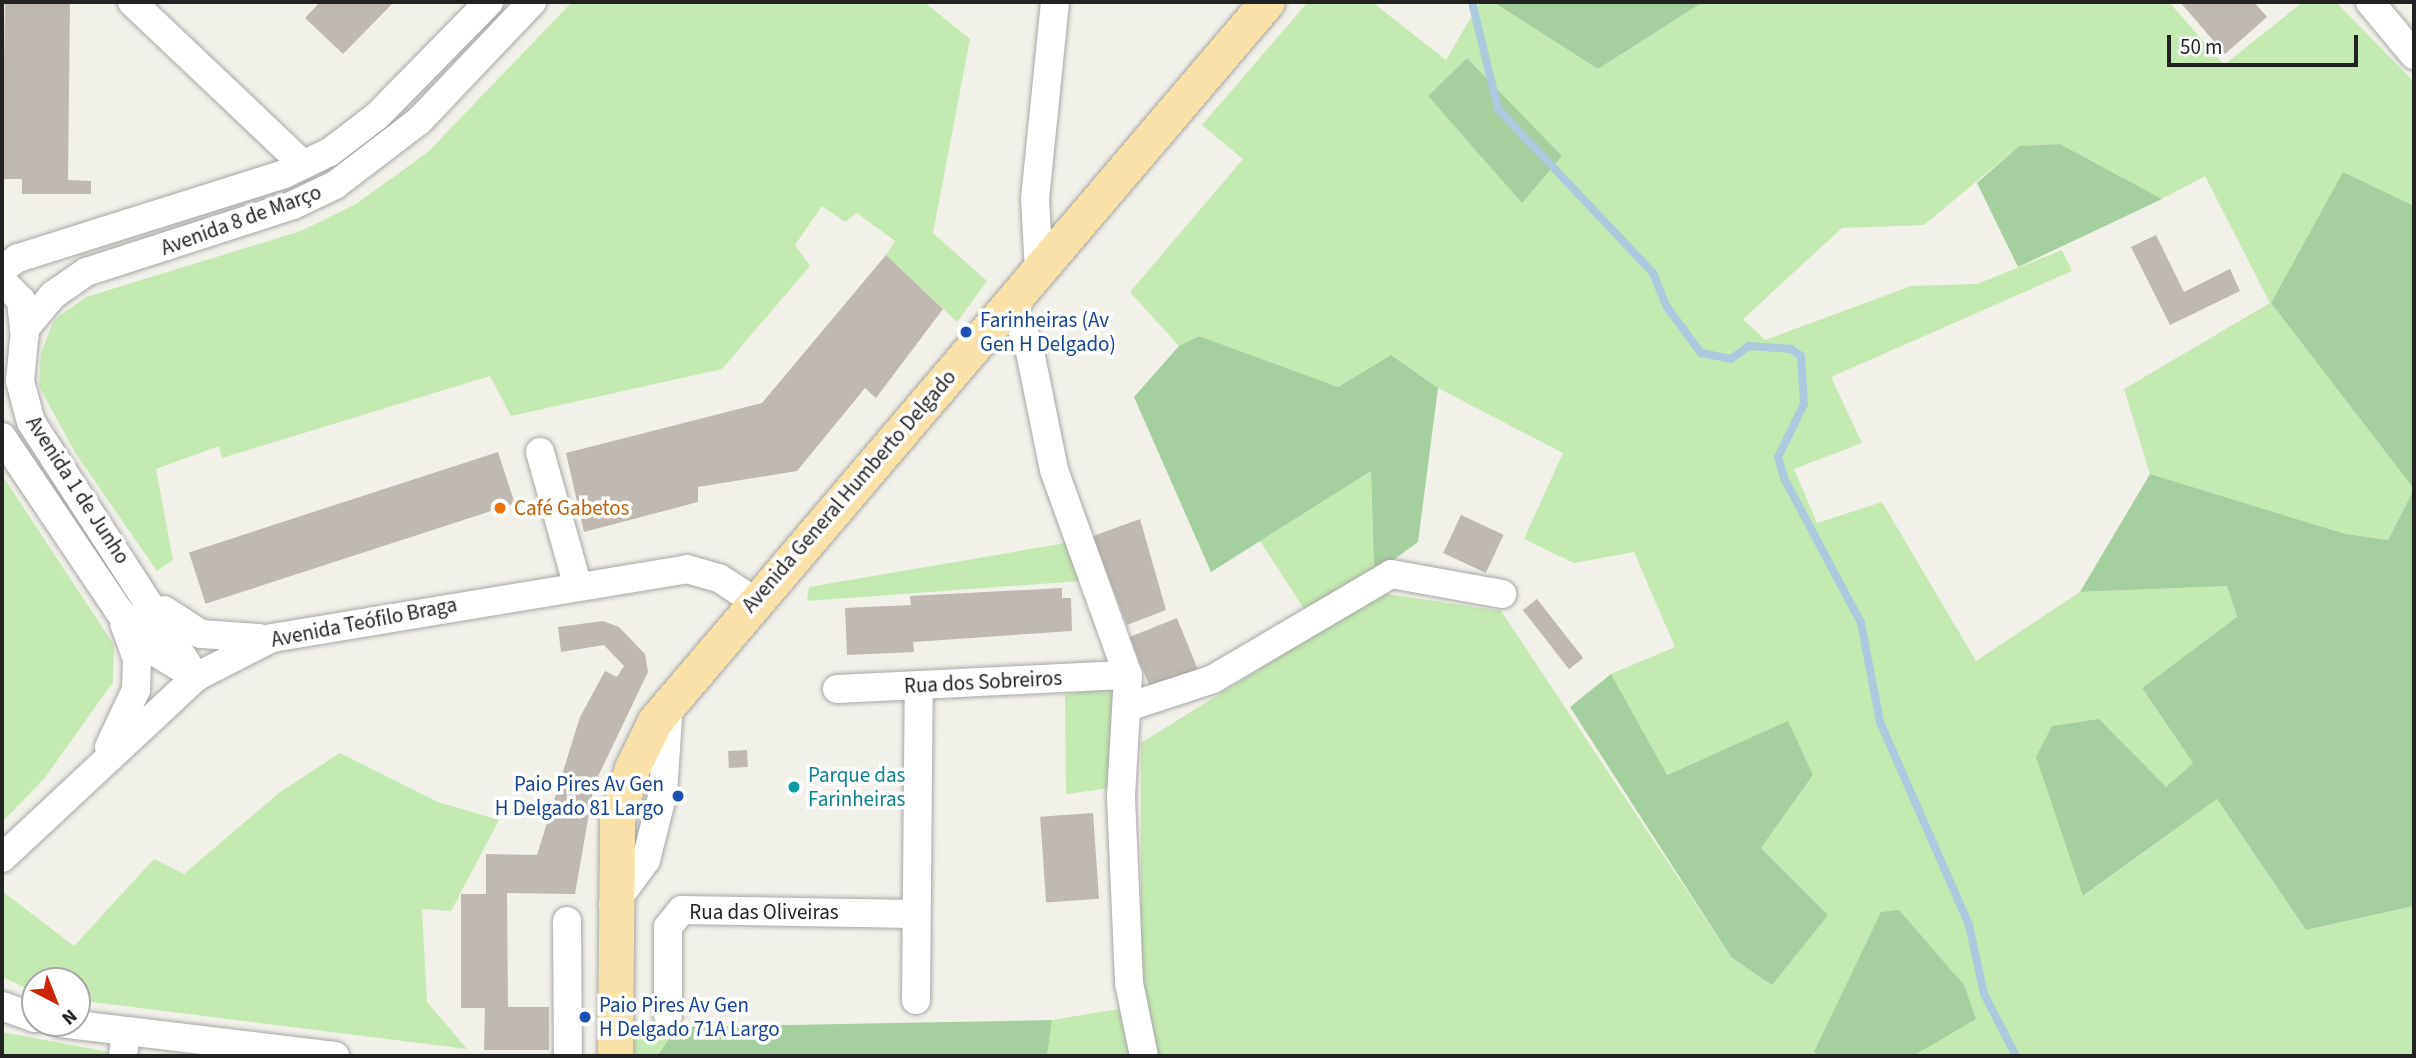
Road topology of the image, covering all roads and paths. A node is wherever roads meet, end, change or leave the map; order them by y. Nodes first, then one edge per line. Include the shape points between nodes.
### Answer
1 (132, 2) edge
2 (532, 2) edge
3 (1055, 2) edge
4 (1267, 2) edge
5 (483, 4) edge
6 (2377, 4) edge
7 (506, 30) junction
8 (2414, 55) edge
9 (303, 164) junction
10 (2, 270) edge
11 (1040, 272) junction
12 (2, 281) edge
13 (1010, 306) junction
14 (25, 333) junction
15 (2, 364) edge
16 (2, 437) edge
17 (540, 452) dead end
18 (577, 584) junction
19 (146, 594) junction
20 (1502, 594) dead end
21 (754, 601) junction
22 (119, 611) junction
23 (272, 638) junction
24 (1128, 675) junction
25 (197, 677) junction
26 (919, 686) junction
27 (837, 689) dead end
28 (1128, 706) junction
29 (102, 762) junction
30 (2, 858) edge
31 (915, 914) junction
32 (567, 921) dead end
33 (916, 1000) dead end
34 (2, 1006) edge
35 (21, 1013) edge
36 (668, 1015) dead end
37 (91, 1033) edge
38 (125, 1044) edge
39 (335, 1056) edge
40 (568, 1056) edge
41 (615, 1056) edge
42 (1144, 1056) edge

1 - 9 street
2 - 7 street, Avenida 8 de Março
3 - 11 street via 1035,199
4 - 11 main road, Avenida General Humberto Delgado
5 - 7 street
5 - 9 street, Avenida 8 de Março via 377,116
6 - 8 street
7 - 14 street, Avenida 8 de Março via 420,120 335,185 293,205 86,272 53,295
9 - 10 street, Avenida 8 de Março via 18,258
11 - 13 main road, Avenida General Humberto Delgado
12 - 14 street via 21,300
13 - 21 main road, Avenida General Humberto Delgado
13 - 24 street via 1028,342 1055,470
14 - 15 street, Avenida 8 de Março
14 - 19 street, Avenida 1 de Junho via 20,381 31,422
16 - 22 street, Avenida 1 de Junho
17 - 18 street
18 - 21 street, Avenida Teófilo Braga via 687,569 719,578
18 - 23 street, Avenida Teófilo Braga
19 - 23 street, Avenida 1 de Junho via 201,634
19 - 25 street, Avenida 1 de Junho
20 - 28 street via 1391,574 1213,679
21 - 41 main road, Avenida General Humberto Delgado via 669,703 632,768 617,819 612,905
22 - 25 street, Avenida 1 de Junho via 157,653
22 - 29 street, Avenida 1 de Junho via 137,659 136,690
23 - 25 street, Avenida Teófilo Braga
24 - 26 street, Rua dos Sobreiros
24 - 28 street
25 - 29 street, Avenida Teófilo Braga
26 - 27 street, Rua dos Sobreiros
26 - 31 street
28 - 42 street via 1121,799 1129,983
29 - 30 street, Avenida Teófilo Braga
31 - 33 street
31 - 36 street, Rua das Oliveiras via 682,910 668,927
32 - 40 street
34 - 35 street
37 - 38 street
38 - 39 street

